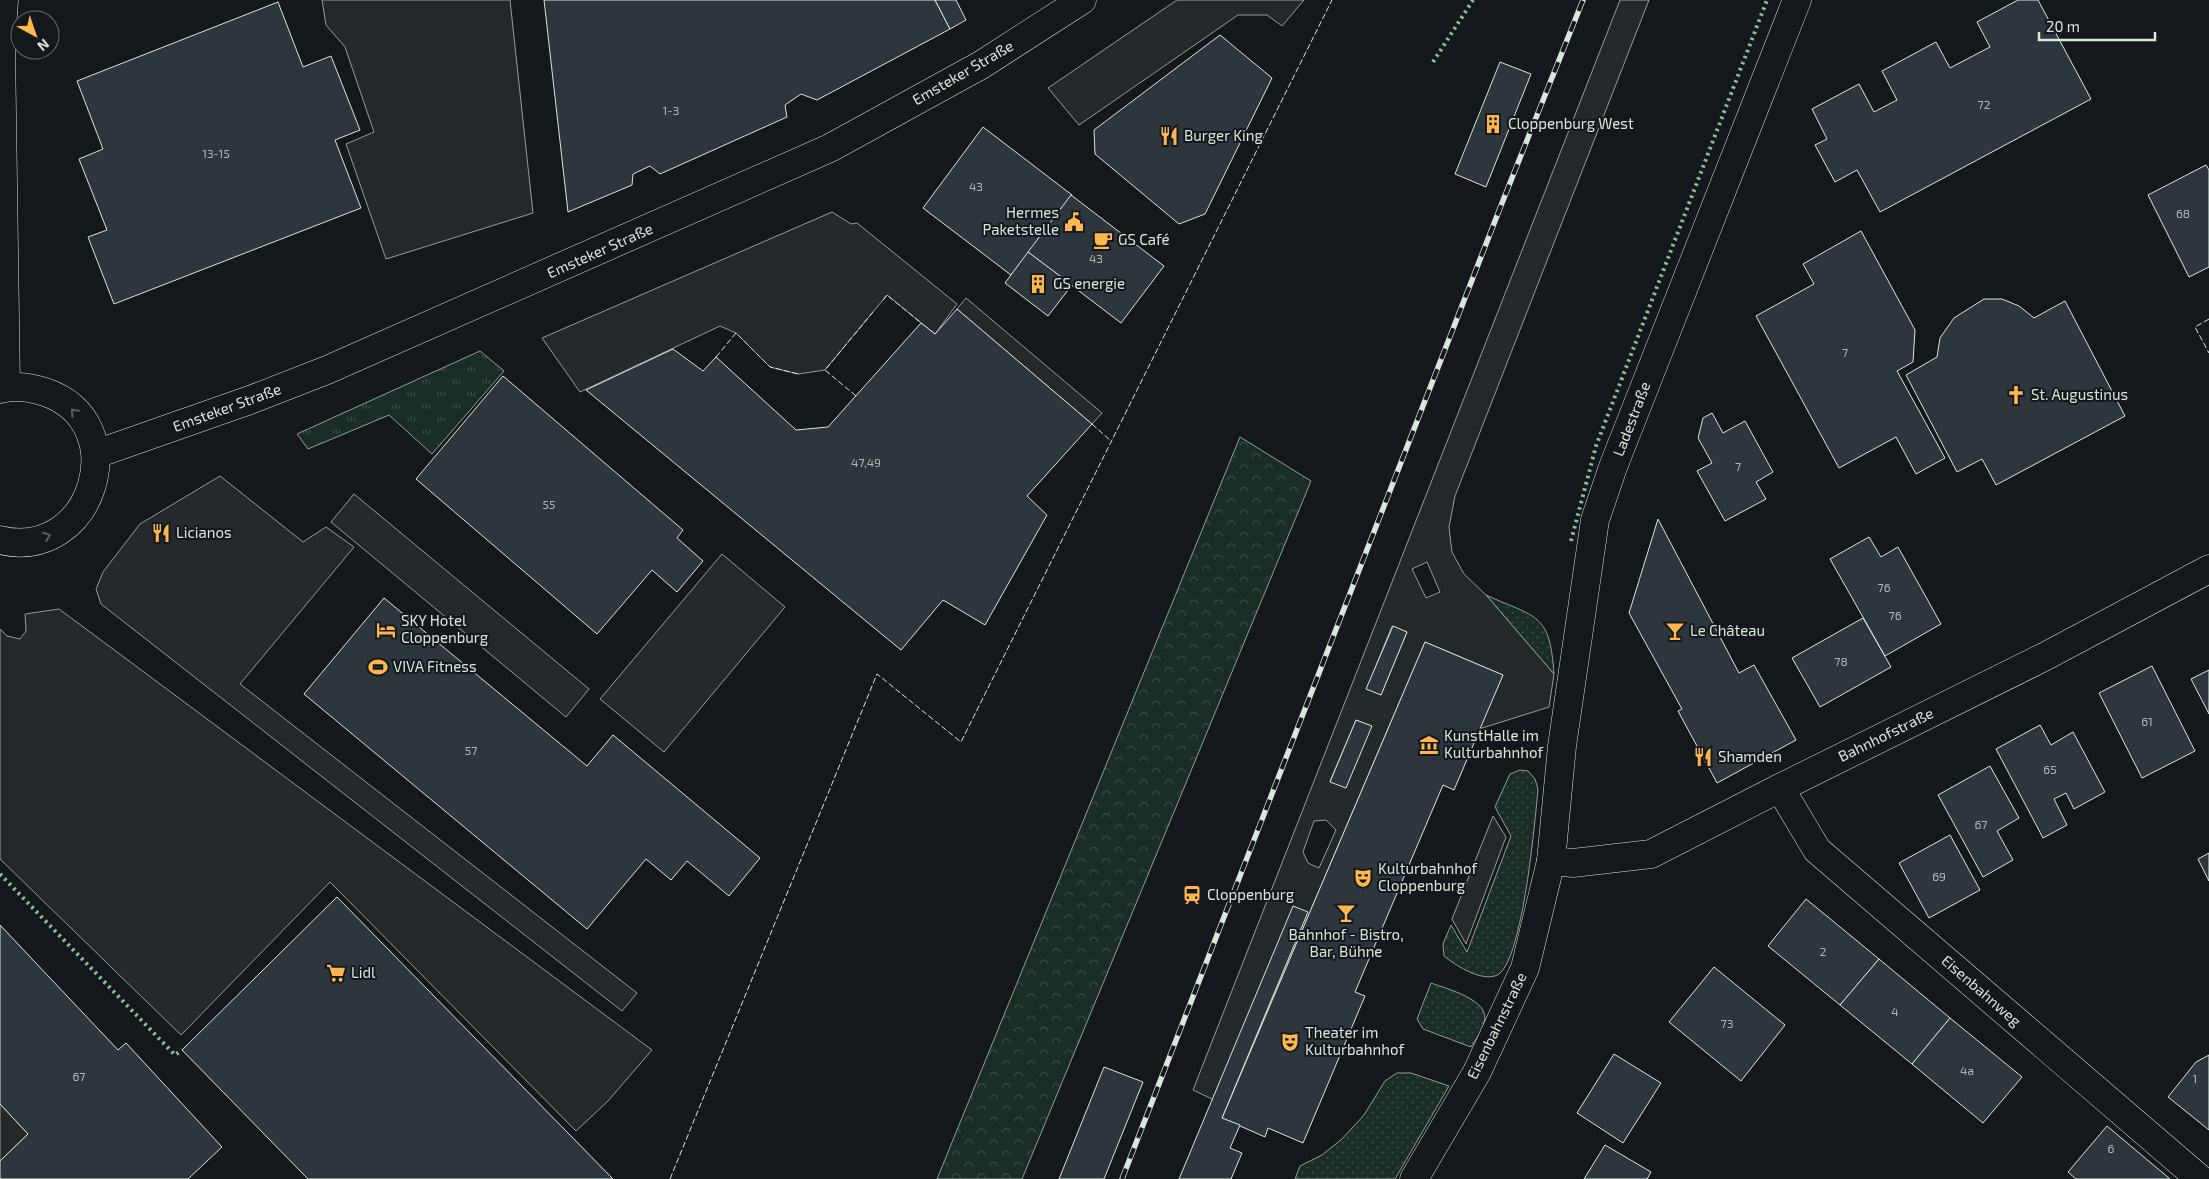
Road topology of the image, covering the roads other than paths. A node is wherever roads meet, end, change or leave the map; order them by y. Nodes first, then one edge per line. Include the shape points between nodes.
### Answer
1 (4, 0) edge
2 (1082, 0) edge
3 (1797, 0) edge
4 (3, 388) edge
5 (96, 454) junction
6 (0, 540) edge
7 (2209, 569) edge
8 (1780, 788) junction
9 (1551, 861) junction
10 (1414, 1179) edge
11 (2200, 1179) edge

1 - 4 street via 1,47
2 - 5 street, Emsteker Straße via 981,65 830,148 327,370
3 - 9 street, Ladestraße via 1595,520 1562,746
5 -> 4 street via 89,431 74,410 54,395 31,387
6 -> 5 street via 33,542 55,533 74,519 87,500 95,478
7 - 8 street, Bahnhofstraße via 2044,657
8 - 9 street, Bahnhofstraße via 1651,854 1573,863
8 - 11 street, Eisenbahnweg via 1817,850
9 - 10 street, Eisenbahnstraße via 1525,968 1511,1001 1477,1072

